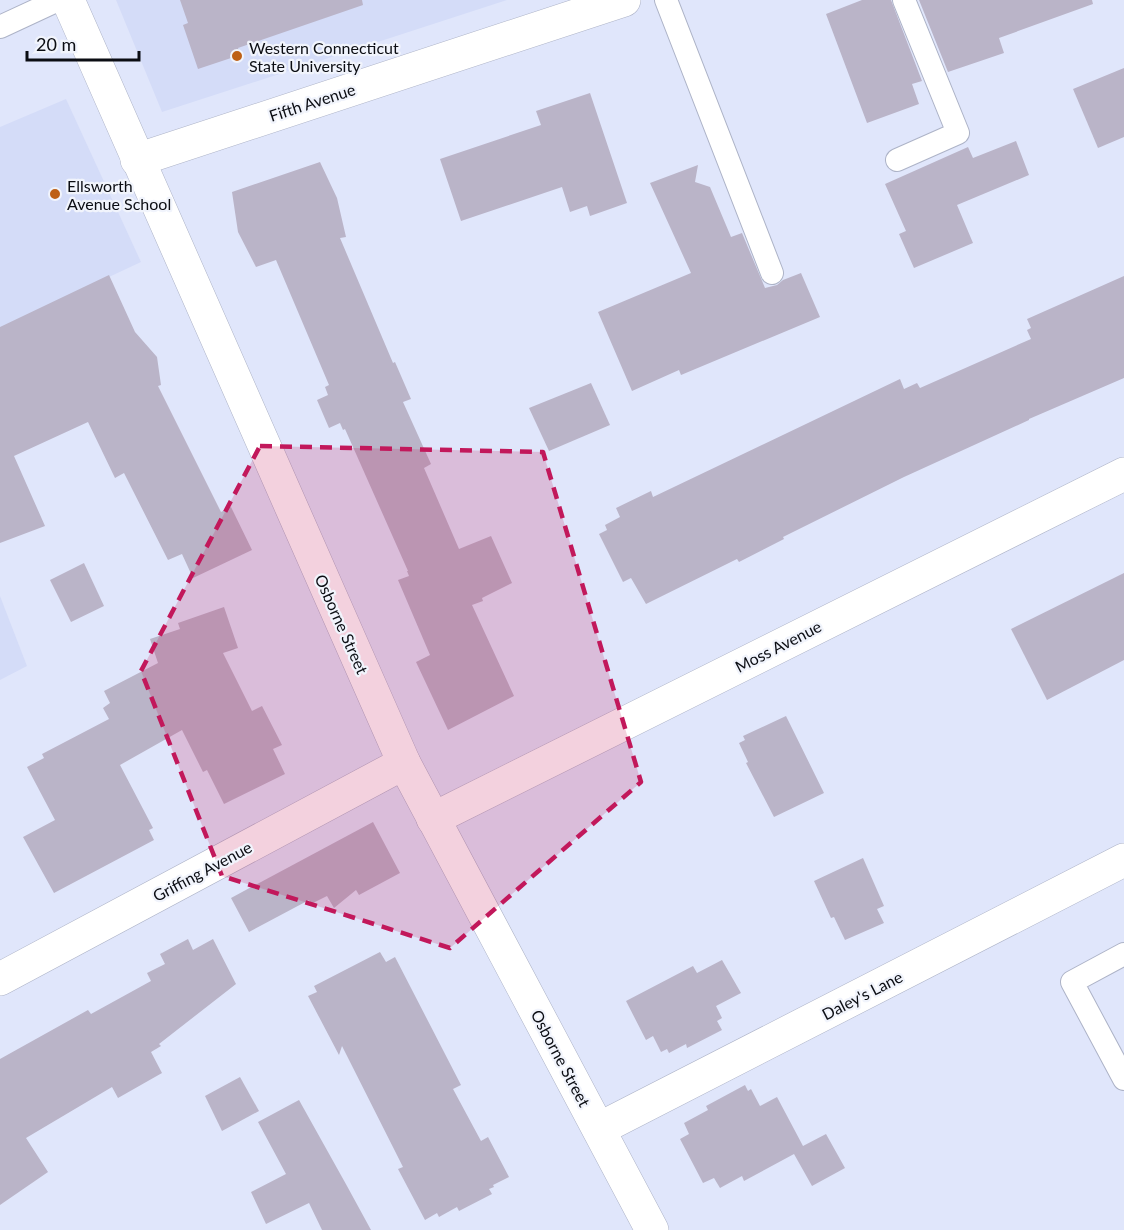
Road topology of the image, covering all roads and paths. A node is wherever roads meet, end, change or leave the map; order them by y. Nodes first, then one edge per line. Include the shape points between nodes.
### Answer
1 (58, 0) edge
2 (68, 0) edge
3 (624, 0) edge
4 (666, 0) edge
5 (904, 0) edge
6 (0, 27) edge
7 (137, 160) junction
8 (897, 160) dead end
9 (772, 273) dead end
10 (1124, 474) edge
11 (404, 763) junction
12 (433, 819) junction
13 (1124, 860) edge
14 (1124, 954) edge
15 (0, 979) edge
16 (1124, 1079) edge
17 (599, 1130) junction
18 (652, 1230) edge

1 - 6 lane
2 - 7 street, Osborne Street
3 - 7 street, Fifth Avenue
4 - 9 lane
5 - 8 lane via 958,133
7 - 11 street, Osborne Street
10 - 12 street, Moss Avenue
11 - 12 street, Osborne Street
11 - 15 street, Griffing Avenue
12 - 17 street, Osborne Street
13 - 17 street, Daley's Lane
14 - 16 lane via 1072,982
17 - 18 street, Osborne Street

